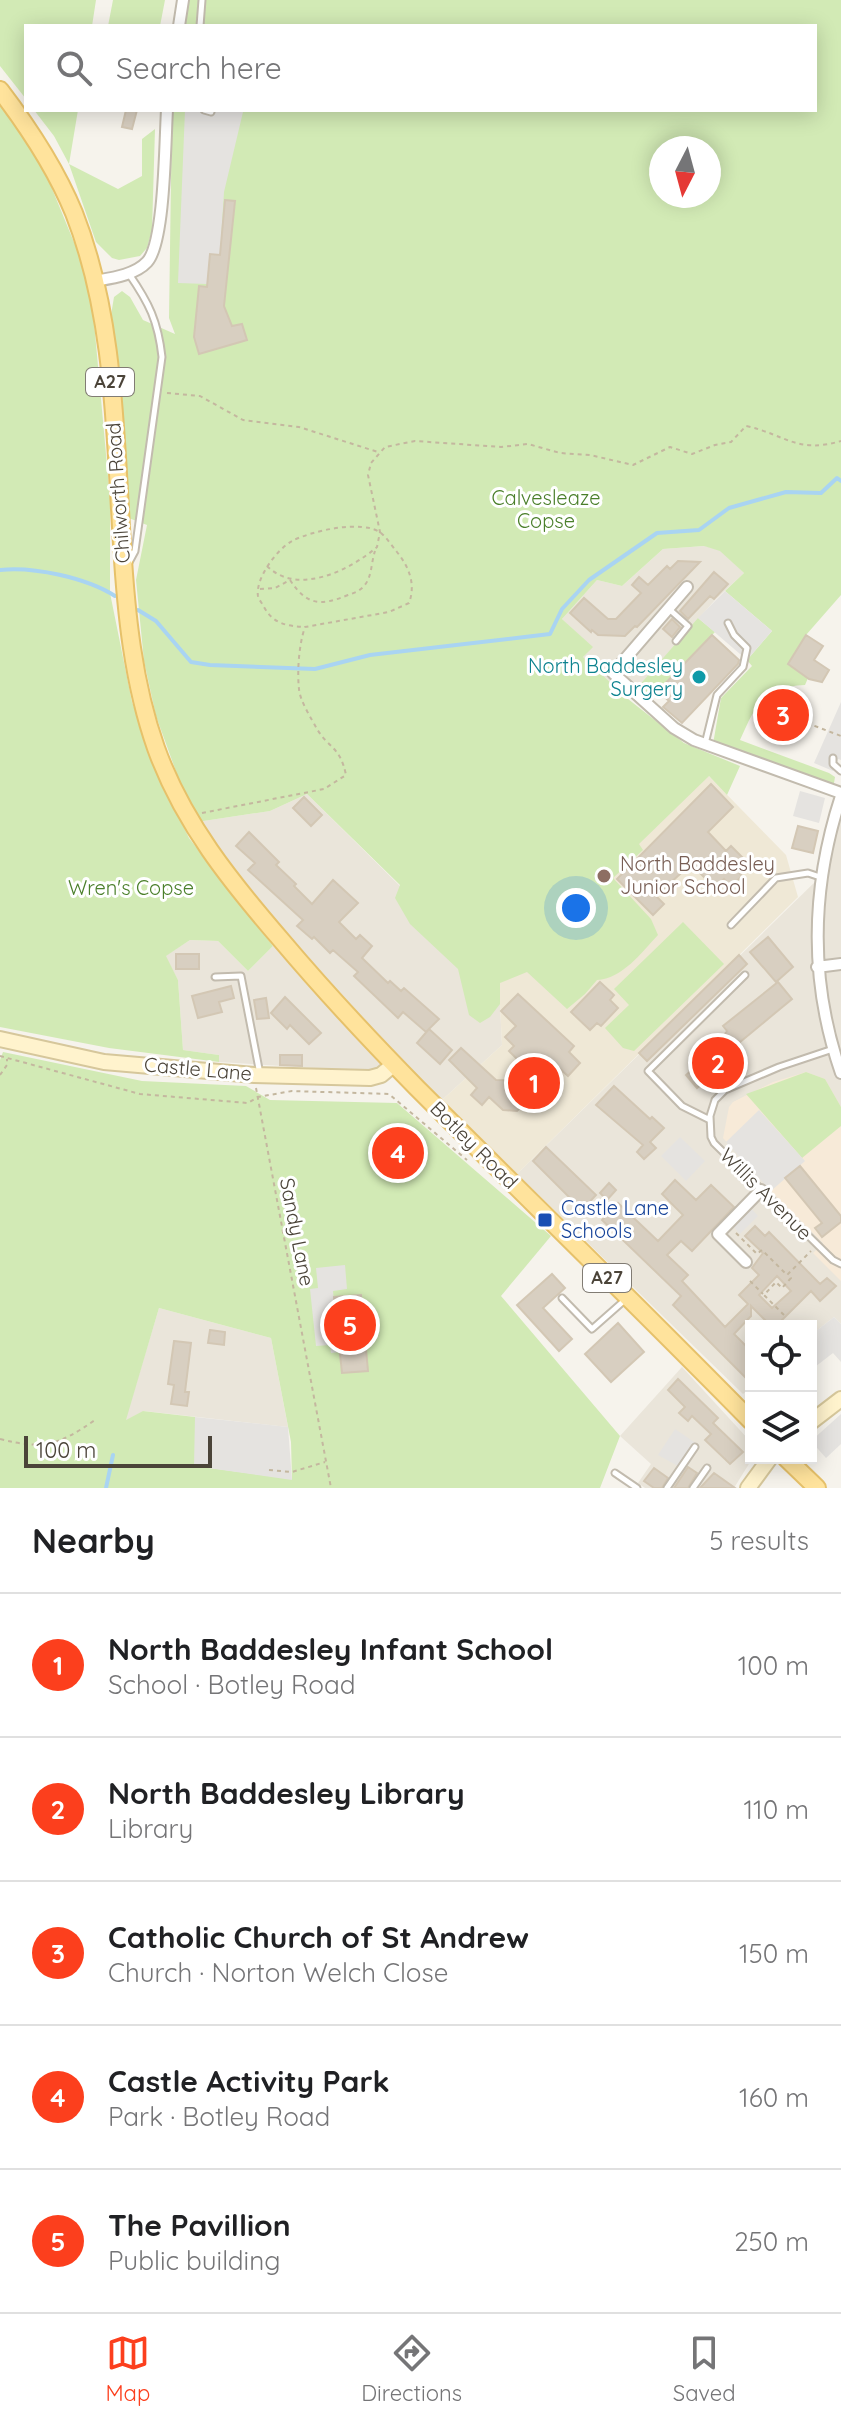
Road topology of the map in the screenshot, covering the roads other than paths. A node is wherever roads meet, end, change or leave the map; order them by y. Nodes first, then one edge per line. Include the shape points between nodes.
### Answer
1 (183, 0) edge
2 (202, 0) edge
3 (179, 24) edge
4 (200, 24) edge
5 (0, 90) edge
6 (167, 112) edge
7 (128, 273) junction
8 (95, 281) junction
9 (123, 571) junction
10 (687, 587) dead end
11 (668, 609) junction
12 (728, 623) dead end
13 (676, 641) dead end
14 (704, 745) junction
15 (833, 758) dead end
16 (841, 771) edge
17 (841, 794) edge
18 (211, 856) joint
19 (820, 877) junction
20 (731, 925) dead end
21 (841, 964) edge
22 (817, 967) junction
23 (745, 975) dead end
24 (215, 977) dead end
25 (0, 1042) edge
26 (833, 1049) junction
27 (393, 1065) junction
28 (841, 1073) edge
29 (257, 1075) junction
30 (710, 1120) junction
31 (761, 1190) junction
32 (746, 1262) dead end
33 (841, 1264) edge
34 (562, 1298) dead end
35 (627, 1299) junction
36 (841, 1399) edge
37 (745, 1410) edge
38 (817, 1417) edge
39 (695, 1447) dead end
40 (766, 1464) edge
41 (792, 1464) edge
42 (707, 1468) dead end
43 (615, 1473) dead end
44 (637, 1488) edge
45 (667, 1488) edge
46 (693, 1488) edge
47 (748, 1488) edge
48 (817, 1488) edge

1 - 3 street
2 - 4 lane
5 - 8 main road, Chilworth Road / A27 via 63,190
6 - 7 street via 158,237 150,258
7 - 8 street
7 - 9 lane via 150,304 162,357 135,551
8 - 9 main road, Chilworth Road / A27 via 108,360
9 - 18 main road, Chilworth Road / A27 via 145,712 163,766
10 - 11 street
11 - 13 lane via 688,626
11 - 14 street via 613,673 674,728
12 - 14 lane via 747,648 745,660 717,695
14 - 17 street
15 - 16 lane
17 - 19 street
18 - 27 main road, Botley Road / A27
19 - 20 lane via 808,873 776,878
19 - 22 street
21 - 22 street
22 - 26 street
23 - 30 lane via 648,1071 682,1106
24 - 29 lane via 241,976
25 - 29 street, Castle Lane via 104,1062
26 - 28 street
26 - 30 lane via 725,1090 715,1100
27 - 29 street, Castle Lane via 370,1078
27 - 35 main road, Botley Road / A27
30 - 31 lane, Willis Avenue via 714,1143
31 - 32 street via 718,1234
31 - 33 lane, Willis Avenue
34 - 35 lane via 592,1329
35 - 37 main road, Botley Road / A27
36 - 38 street
39 - 45 lane
40 - 47 street
41 - 48 main road
42 - 46 lane
43 - 44 lane

